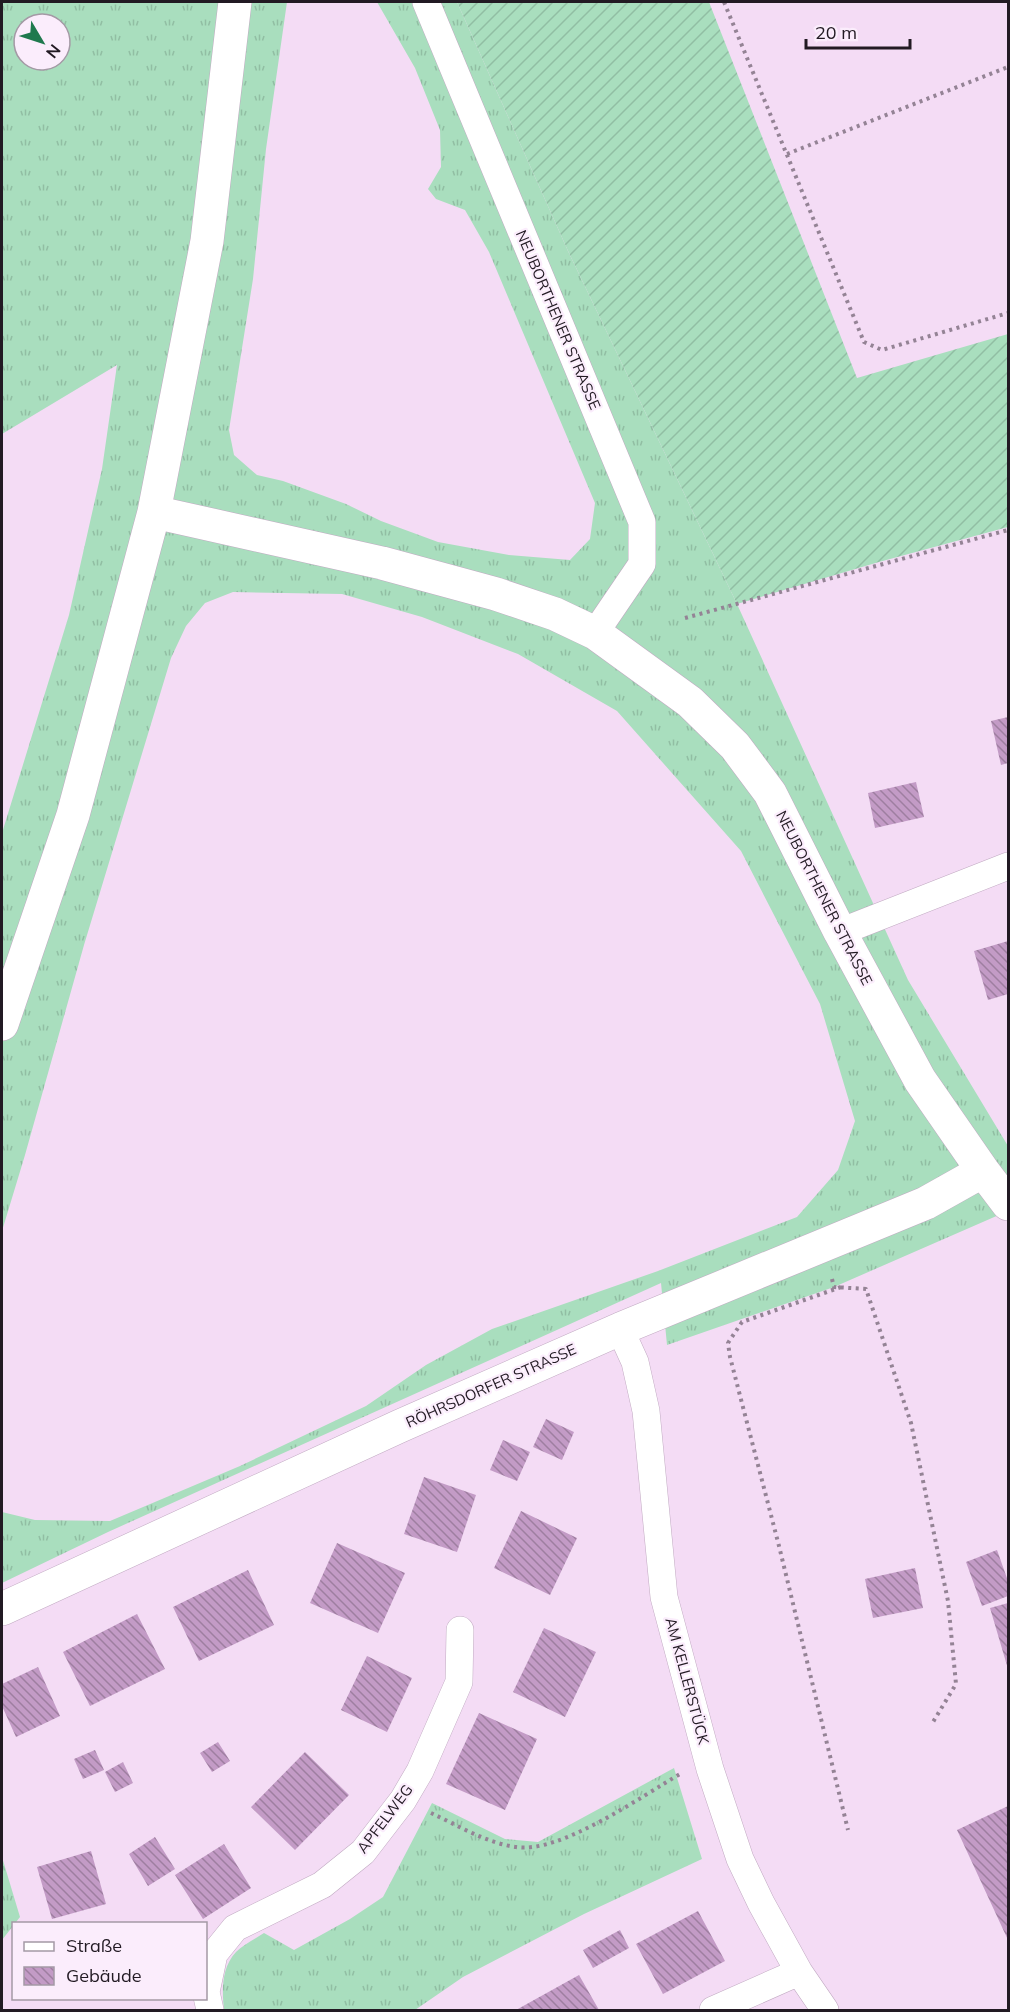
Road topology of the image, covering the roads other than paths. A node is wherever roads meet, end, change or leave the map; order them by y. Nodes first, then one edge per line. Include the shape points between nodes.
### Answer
1 (234, 2) edge
2 (426, 2) edge
3 (154, 512) junction
4 (595, 633) junction
5 (1008, 866) edge
6 (840, 932) junction
7 (2, 1023) edge
8 (982, 1171) junction
9 (1008, 1204) edge
10 (620, 1329) junction
11 (2, 1609) edge
12 (460, 1630) dead end
13 (799, 1972) junction
14 (207, 1987) edge
15 (713, 2010) edge
16 (825, 2010) edge

1 - 3 street via 207,241
2 - 4 street, NEUBORTHENER STRASSE via 642,522 642,564
3 - 4 street, NEUBORTHENER STRASSE via 382,563 496,594 555,614
3 - 7 street via 74,815
4 - 6 street, NEUBORTHENER STRASSE via 690,702 735,746 770,793
5 - 6 street
6 - 8 street, NEUBORTHENER STRASSE via 920,1080
8 - 9 street, NEUBORTHENER STRASSE
8 - 10 street, RÖHRSDORFER STRASSE via 926,1203
10 - 11 street, RÖHRSDORFER STRASSE
10 - 13 street, AM KELLERSTÜCK via 636,1362 646,1411 664,1597 707,1758 740,1859
12 - 14 street, APFELWEG via 459,1682 403,1800 363,1852 322,1885 235,1928 214,1954
13 - 15 street
13 - 16 street, AM KELLERSTÜCK

